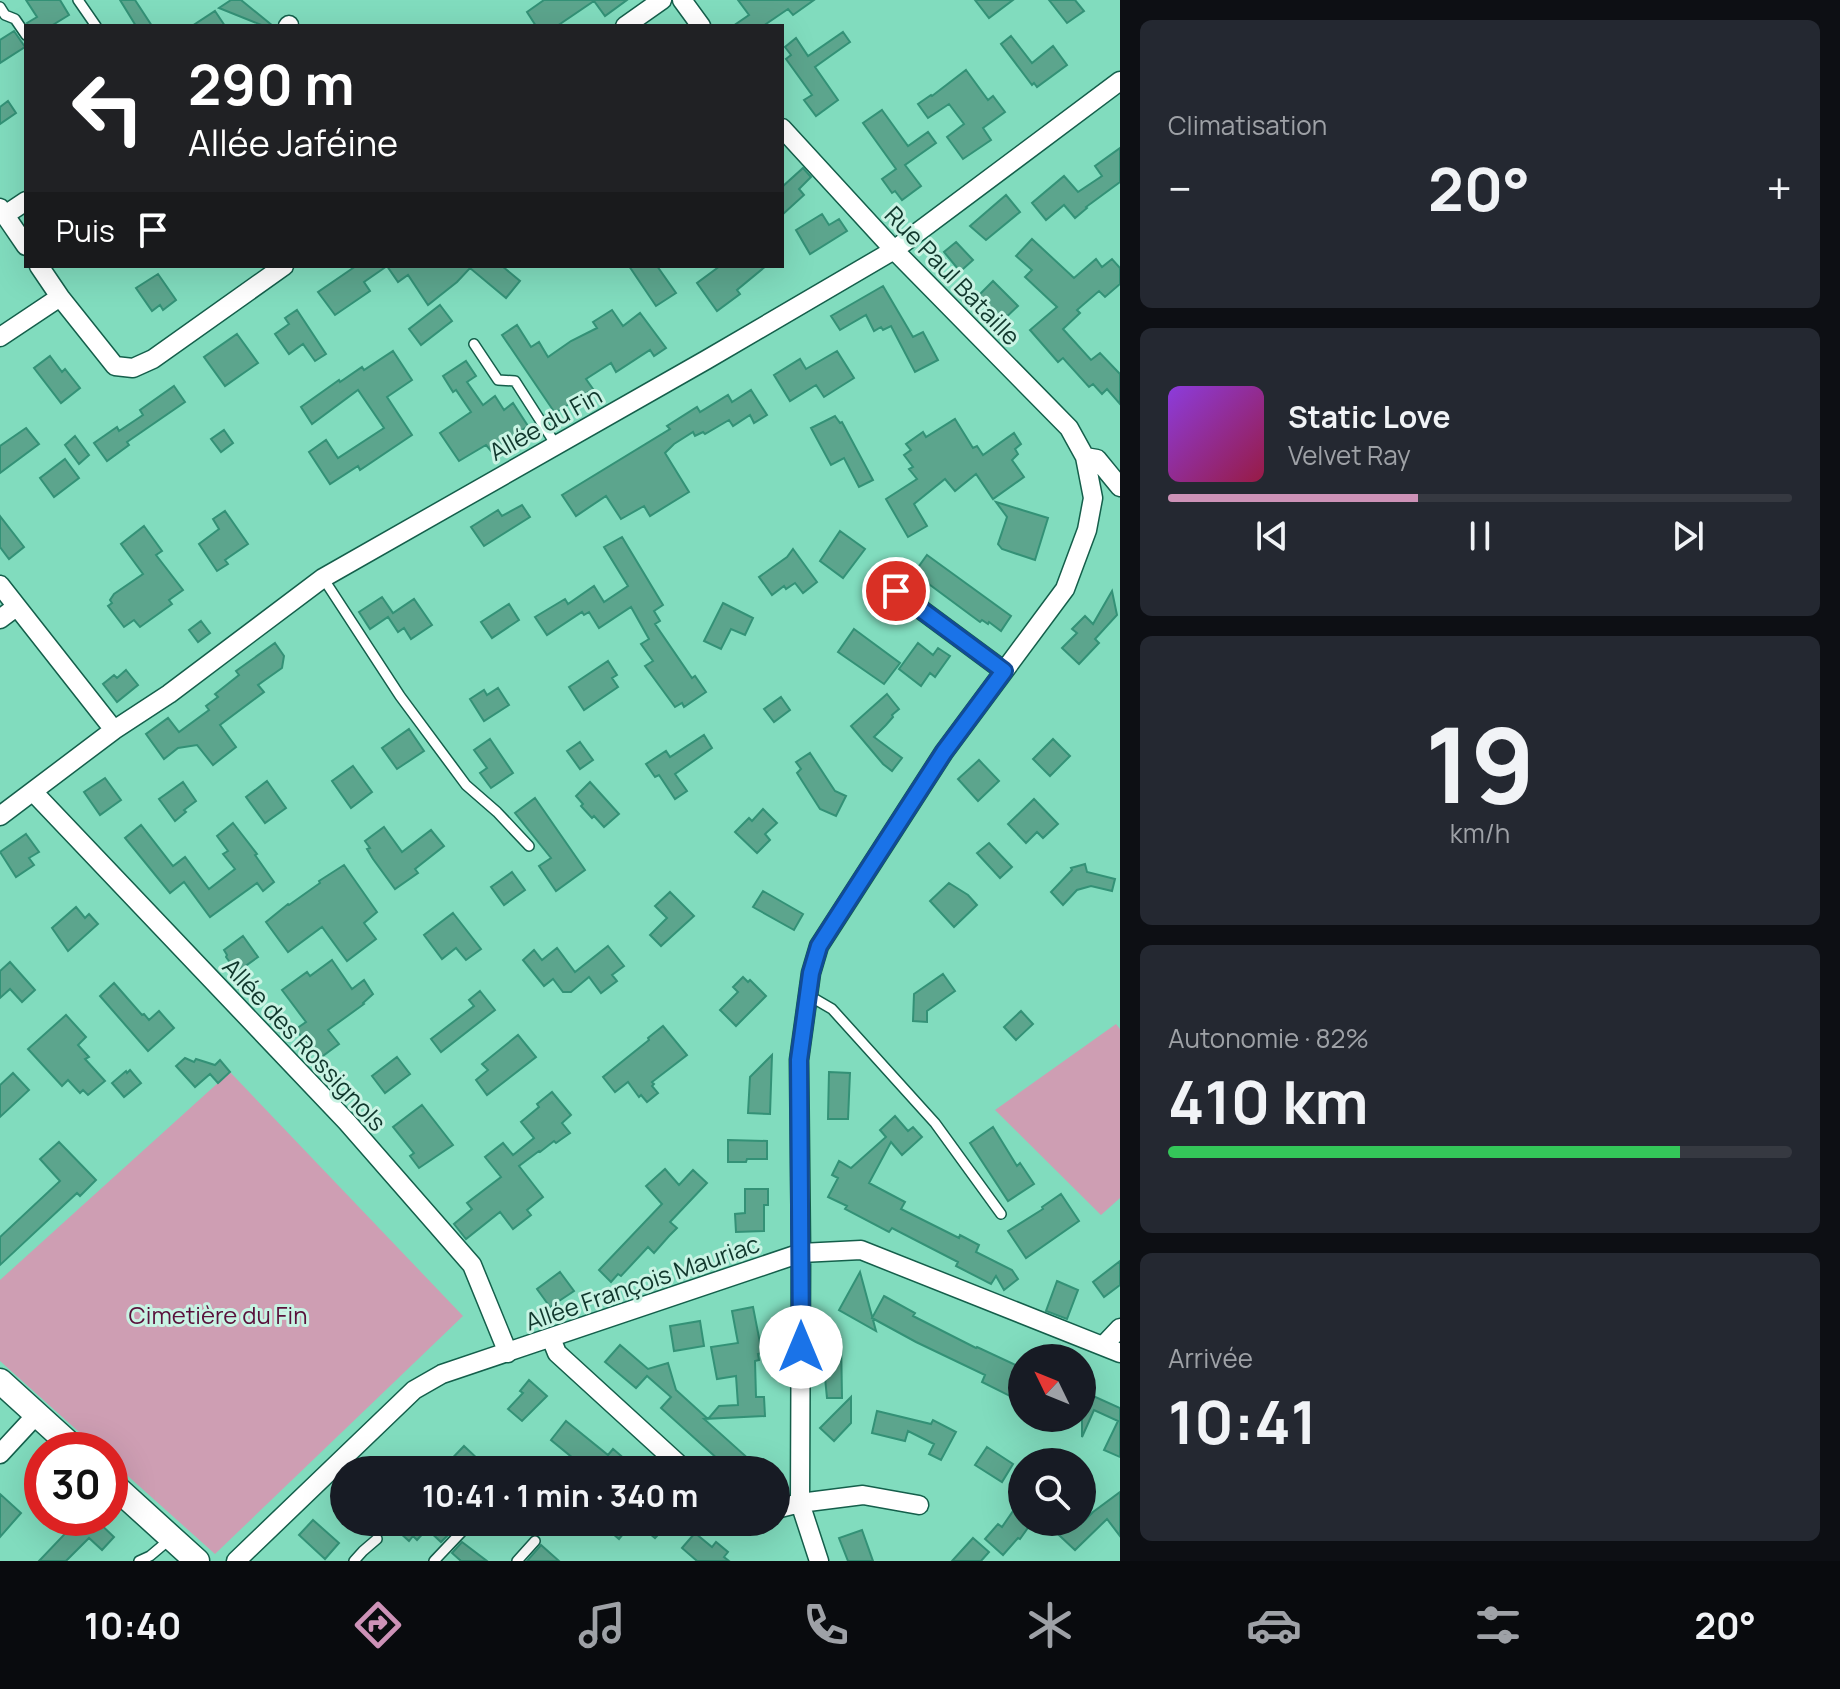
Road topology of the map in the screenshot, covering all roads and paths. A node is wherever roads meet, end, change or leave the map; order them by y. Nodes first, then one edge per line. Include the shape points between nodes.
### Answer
1 (78, 0) edge
2 (662, 0) edge
3 (682, 0) edge
4 (0, 7) edge
5 (95, 24) edge
6 (628, 24) edge
7 (700, 24) edge
8 (24, 32) edge
9 (1120, 81) edge
10 (784, 130) edge
11 (24, 202) edge
12 (3, 211) edge
13 (24, 243) edge
14 (894, 250) junction
15 (40, 268) edge
16 (281, 268) edge
17 (60, 297) junction
18 (0, 337) edge
19 (474, 344) dead end
20 (556, 445) junction
21 (1085, 457) junction
22 (1120, 488) edge
23 (1093, 498) junction
24 (323, 578) junction
25 (0, 585) edge
26 (874, 595) dead end
27 (16, 607) junction
28 (0, 619) edge
29 (1004, 671) junction
30 (114, 730) junction
31 (34, 791) junction
32 (0, 816) edge
33 (529, 846) dead end
34 (808, 995) junction
35 (1001, 1214) dead end
36 (801, 1253) junction
37 (1120, 1328) edge
38 (551, 1338) junction
39 (1111, 1350) edge
40 (508, 1353) junction
41 (0, 1381) edge
42 (37, 1414) junction
43 (56, 1432) edge
44 (0, 1454) edge
45 (670, 1456) edge
46 (128, 1499) edge
47 (800, 1503) junction
48 (919, 1505) dead end
49 (790, 1506) edge
50 (458, 1536) edge
51 (171, 1538) junction
52 (377, 1539) dead end
53 (535, 1541) dead end
54 (139, 1561) edge
55 (197, 1561) edge
56 (236, 1561) edge
57 (354, 1561) edge
58 (434, 1561) edge
59 (517, 1561) edge
60 (819, 1561) edge

1 - 5 lane
2 - 6 street
3 - 7 street
4 - 8 lane
9 - 14 street, Allée du Fin
10 - 14 street, Rue Paul Bataille
11 - 12 street
12 - 13 street
14 - 20 street, Allée du Fin
14 - 21 street, Rue Paul Bataille via 1069,428
15 - 17 street
16 - 17 street via 133,368 115,366
17 - 18 street
19 - 20 lane via 498,380 515,381
20 - 24 street, Allée du Fin
21 - 22 street via 1097,459
21 - 23 street
22 - 23 street
23 - 29 street via 1065,589
24 - 30 street, Allée du Fin
24 - 33 lane via 466,785
25 - 27 street
26 - 29 street via 896,591
27 - 28 street
27 - 30 street
29 - 34 street via 944,752 819,946
30 - 31 street, Allée du Fin
31 - 32 street, Allée du Fin
31 - 40 street, Allée des Rossignols via 347,1122 472,1265
34 - 35 lane via 832,1009 935,1123
34 - 36 street via 799,1060
36 - 38 street, Allée François Mauriac
36 - 39 street, Allée François Mauriac via 861,1250
36 - 47 street
37 - 39 street
38 - 40 street, Allée François Mauriac
38 - 45 street via 557,1353
40 - 56 street, Allée François Mauriac via 442,1374 414,1390
41 - 42 street
42 - 43 street
42 - 44 street
46 - 51 street
47 - 48 street via 863,1495
47 - 49 street
47 - 60 street
50 - 58 lane
51 - 54 lane
51 - 55 street
52 - 57 lane
53 - 59 lane

